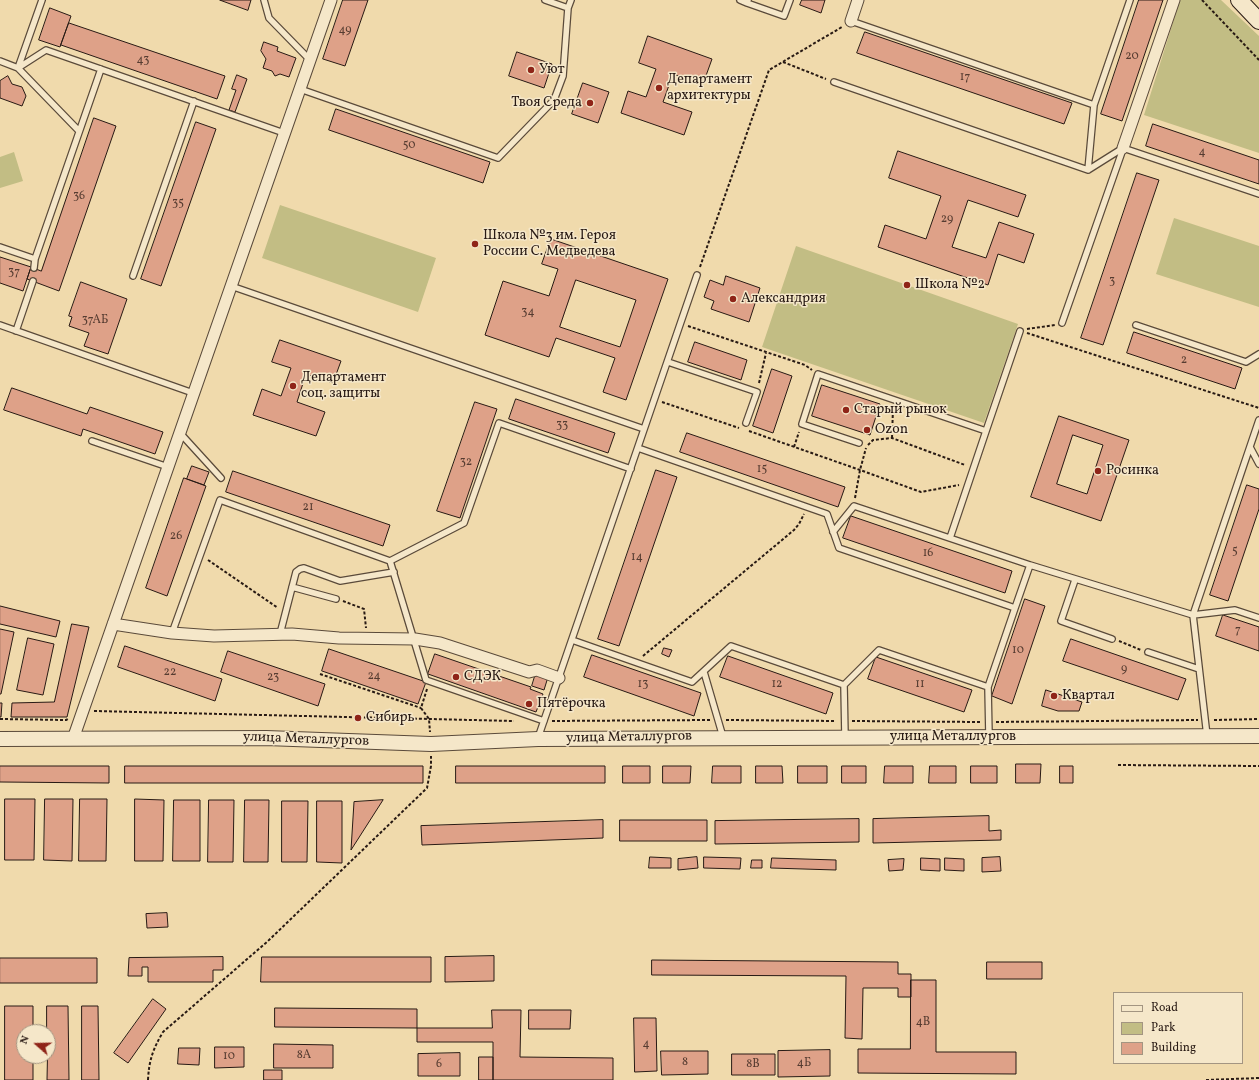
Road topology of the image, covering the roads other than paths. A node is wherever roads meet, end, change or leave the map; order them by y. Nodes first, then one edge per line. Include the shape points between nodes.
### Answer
1 (42, 0) edge
2 (264, 0) edge
3 (331, 0) edge
4 (545, 0) edge
5 (571, 0) edge
6 (740, 0) edge
7 (790, 0) edge
8 (858, 0) edge
9 (1130, 0) edge
10 (1174, 0) edge
11 (1239, 0) edge
12 (748, 1) edge
13 (568, 8) junction
14 (851, 21) joint
15 (1259, 21) edge
16 (310, 60) junction
17 (0, 61) edge
18 (18, 68) junction
19 (101, 69) junction
20 (834, 82) road end
21 (300, 89) junction
22 (194, 101) junction
23 (1094, 105) junction
24 (79, 131) junction
25 (284, 133) junction
26 (1123, 148) junction
27 (1088, 170) junction
28 (1259, 194) edge
29 (0, 247) edge
30 (35, 259) junction
31 (34, 268) dead end
32 (697, 275) road end
33 (133, 276) dead end
34 (32, 283) dead end
35 (231, 286) junction
36 (1062, 323) road end
37 (0, 325) edge
38 (1136, 325) dead end
39 (16, 330) junction
40 (1020, 330) road end
41 (1259, 354) edge
42 (668, 362) junction
43 (194, 393) junction
44 (1259, 420) edge
45 (746, 423) dead end
46 (644, 429) junction
47 (986, 431) junction
48 (180, 432) junction
49 (92, 441) dead end
50 (859, 443) road end
51 (1250, 447) junction
52 (638, 448) junction
53 (1259, 464) edge
54 (168, 467) junction
55 (631, 468) junction
56 (221, 478) dead end
57 (833, 532) junction
58 (950, 538) junction
59 (390, 560) junction
60 (1030, 565) junction
61 (394, 572) junction
62 (1075, 580) junction
63 (292, 587) junction
64 (336, 599) road end
65 (1015, 608) junction
66 (1193, 615) junction
67 (1259, 618) edge
68 (113, 624) junction
69 (172, 633) junction
70 (280, 634) junction
71 (415, 639) junction
72 (1112, 639) road end
73 (572, 640) junction
74 (1148, 652) road end
75 (1199, 669) junction
76 (704, 672) junction
77 (559, 678) junction
78 (844, 685) junction
79 (988, 687) junction
80 (544, 721) junction
81 (1207, 736) junction
82 (1259, 736) edge
83 (724, 737) junction
84 (845, 737) junction
85 (989, 737) junction
86 (0, 739) edge
87 (73, 739) junction
88 (538, 739) junction

1 - 18 lane
2 - 16 lane via 269,18
3 - 16 street
4 - 13 lane
5 - 13 lane
6 - 12 lane
7 - 12 lane via 784,16
8 - 14 street
9 - 23 lane
10 - 26 street
11 - 15 main road
13 - 21 lane via 563,76 554,100 498,158
14 - 23 lane
16 - 21 street
17 - 18 lane
18 - 19 lane via 46,50
18 - 24 lane
19 - 22 lane
19 - 24 lane
20 - 27 lane
21 - 25 street
22 - 25 lane
22 - 33 lane
23 - 27 lane
24 - 30 lane
25 - 35 street
26 - 27 lane
26 - 28 lane
26 - 36 lane
29 - 30 lane
30 - 31 lane
32 - 42 lane
34 - 39 lane
35 - 43 street
35 - 46 lane
37 - 39 lane
38 - 41 lane via 1246,362
39 - 43 lane
40 - 47 lane
42 - 45 lane via 757,392
42 - 46 lane
43 - 48 street
44 - 51 lane
46 - 52 lane
47 - 50 lane via 818,374 802,424
47 - 58 lane
48 - 54 street
48 - 56 lane
49 - 54 lane
51 - 53 lane
51 - 66 lane
52 - 55 lane
52 - 57 lane via 827,514
54 - 68 street
55 - 59 lane via 499,423 464,523
55 - 73 lane
57 - 58 lane via 854,506
57 - 65 lane via 839,548
58 - 60 lane
59 - 61 lane
59 - 69 lane via 220,500
60 - 62 lane
60 - 65 lane
61 - 63 lane via 340,581 304,568 296,572
61 - 71 lane
62 - 66 lane
62 - 72 lane via 1060,621
63 - 64 lane
63 - 70 lane
65 - 79 lane
66 - 67 lane via 1235,610
66 - 75 lane
68 - 69 street
68 - 87 street
69 - 70 street via 214,636
70 - 71 street
71 - 77 street via 440,643 530,672 537,670
71 - 80 lane via 426,680
73 - 76 lane via 692,682
73 - 77 lane
74 - 75 lane
75 - 81 lane
76 - 78 lane via 731,646
76 - 83 lane
77 - 80 lane
78 - 79 lane via 879,650
78 - 84 lane
79 - 85 lane
80 - 88 lane
81 - 82 street, улица Металлургов
81 - 85 street, улица Металлургов
83 - 84 street, улица Металлургов
83 - 88 street, улица Металлургов
84 - 85 street, улица Металлургов
86 - 87 street, улица Металлургов
87 - 88 street, улица Металлургов via 266,738 431,744

